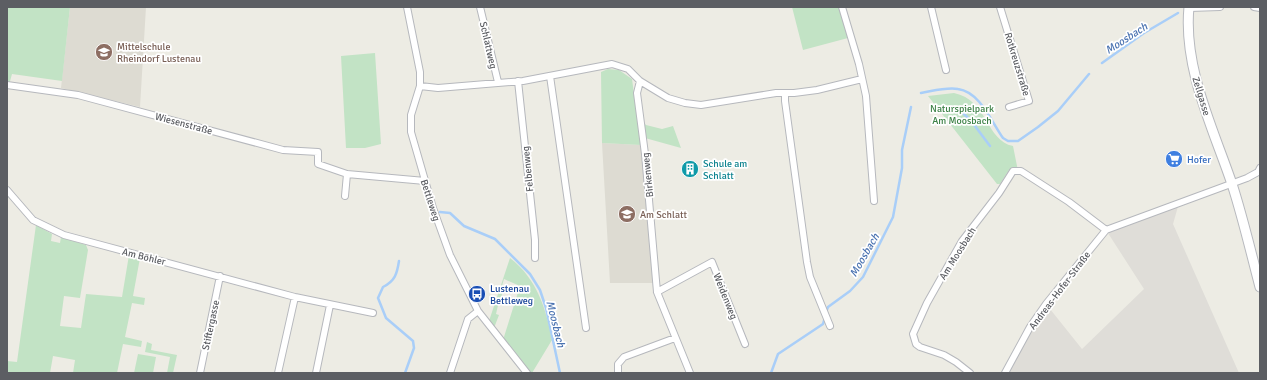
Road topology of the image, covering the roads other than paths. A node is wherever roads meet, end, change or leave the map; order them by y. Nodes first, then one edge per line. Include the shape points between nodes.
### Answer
1 (407, 7) edge
2 (480, 7) edge
3 (842, 7) edge
4 (931, 7) edge
5 (1000, 7) edge
6 (1189, 7) edge
7 (1220, 7) edge
8 (1254, 7) edge
9 (1260, 8) edge
10 (946, 70) dead end
11 (550, 76) junction
12 (862, 79) junction
13 (518, 81) junction
14 (640, 81) junction
15 (498, 82) junction
16 (7, 85) edge
17 (420, 86) junction
18 (785, 93) junction
19 (1009, 107) dead end
20 (1260, 168) edge
21 (347, 174) junction
22 (425, 181) junction
23 (1231, 183) junction
24 (7, 190) edge
25 (345, 196) dead end
26 (874, 201) dead end
27 (1106, 230) junction
28 (535, 258) dead end
29 (220, 276) junction
30 (1260, 287) edge
31 (657, 292) junction
32 (295, 297) junction
33 (330, 305) junction
34 (478, 311) junction
35 (373, 313) dead end
36 (830, 326) dead end
37 (586, 328) dead end
38 (675, 338) junction
39 (745, 344) dead end
40 (200, 373) edge
41 (278, 373) edge
42 (316, 373) edge
43 (450, 373) edge
44 (527, 373) edge
45 (618, 373) edge
46 (690, 373) edge
47 (970, 373) edge
48 (1005, 373) edge

1 - 17 street, Bettleweg via 420,72
2 - 15 street, Schlattweg
3 - 12 street
4 - 10 street
5 - 19 street, Rotkreuzstraße via 1029,101
6 - 7 street
6 - 23 main road, Zellgasse via 1191,48 1196,76
8 - 9 street
11 - 13 street
11 - 14 street via 612,64 628,69
11 - 37 street
12 - 18 street via 817,90
12 - 26 street
13 - 15 street
13 - 28 street, Felbenweg
14 - 18 street via 668,98 701,105
14 - 31 street, Birkenweg via 637,93
15 - 17 street via 438,88
16 - 21 street, Wiesenstraße via 78,95 283,150 318,152 318,164
17 - 22 street, Bettleweg via 410,124
18 - 36 street via 810,276
20 - 23 street via 1252,176
21 - 22 street, Wiesenstraße
21 - 25 street
22 - 34 street, Bettleweg via 450,255
23 - 27 street
23 - 30 main road, Zellgasse
24 - 29 street, Am Böhler via 33,220 57,232
27 - 47 street, Am Moosbach via 1021,171 1013,171 958,247 913,334 920,347 956,362
27 - 48 street, Andreas-Hofer-Straße via 1042,310
29 - 32 street, Am Böhler
29 - 40 street, Stiftergasse
31 - 38 street, Birkenweg
31 - 39 street, Weidenweg via 712,262
32 - 33 street, Am Böhler
32 - 41 street
33 - 35 street, Am Böhler
33 - 42 street
34 - 43 street via 468,318
34 - 44 street, Bettleweg
38 - 45 street via 624,357 618,364
38 - 46 street, Birkenweg

